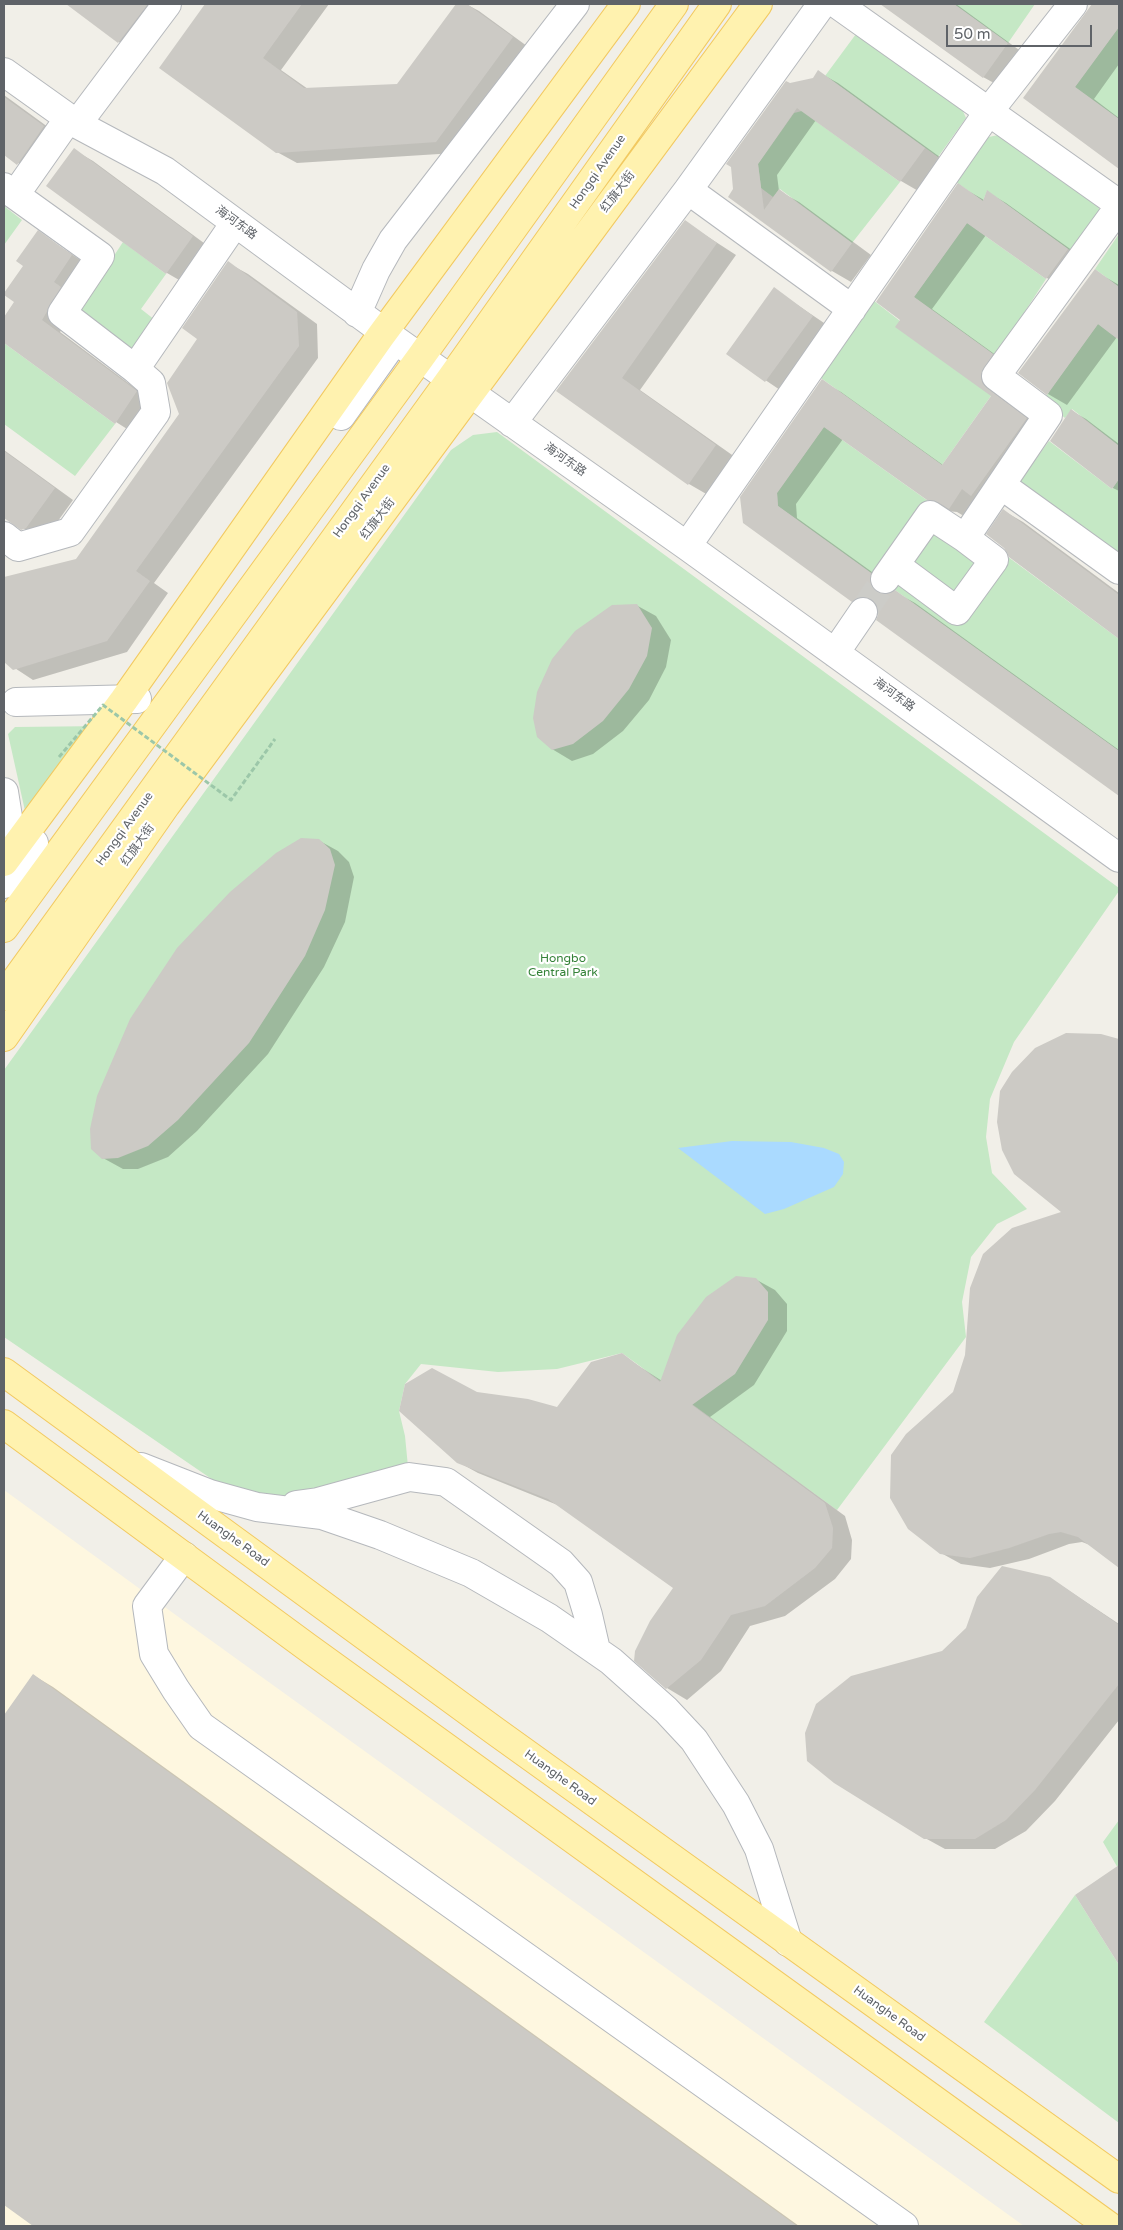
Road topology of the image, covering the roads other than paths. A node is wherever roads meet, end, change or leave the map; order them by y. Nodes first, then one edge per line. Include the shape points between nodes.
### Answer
1 (167, 4) edge
2 (575, 4) edge
3 (626, 4) edge
4 (674, 4) edge
5 (717, 4) edge
6 (758, 4) edge
7 (822, 4) edge
8 (837, 4) edge
9 (1073, 4) edge
10 (4, 72) edge
11 (989, 112) junction
12 (73, 121) junction
13 (688, 190) junction
14 (10, 191) edge
15 (1119, 205) edge
16 (236, 223) junction
17 (852, 309) junction
18 (357, 313) junction
19 (390, 336) junction
20 (420, 358) junction
21 (135, 369) junction
22 (460, 386) junction
23 (512, 422) junction
24 (1001, 485) junction
25 (4, 536) edge
26 (965, 538) junction
27 (687, 546) junction
28 (1119, 570) edge
29 (863, 612) tunnel mouth
30 (835, 653) junction
31 (130, 699) junction
32 (8, 704) edge
33 (4, 792) edge
34 (1119, 858) edge
35 (9, 865) edge
36 (4, 928) edge
37 (4, 996) edge
38 (4, 1037) edge
39 (4, 1372) edge
40 (4, 1424) edge
41 (127, 1462) junction
42 (271, 1509) junction
43 (184, 1556) junction
44 (596, 1650) junction
45 (788, 1942) junction
46 (1119, 2179) edge
47 (904, 2226) edge
48 (1109, 2226) edge

1 - 12 street
2 - 18 street via 394,240
3 - 19 main road
4 - 20 main road
5 - 22 main road, Hongqi Avenue
6 - 22 main road, 红旗大街
7 - 13 street
8 - 11 street
9 - 11 street
10 - 12 street, 海河东路
11 - 15 street
11 - 17 street
12 - 14 street
12 - 16 street, 海河东路 via 164,171
13 - 17 street
13 - 23 street
14 - 21 street via 100,256 62,313
15 - 24 street via 996,376 1048,415
16 - 18 street, 海河东路
16 - 21 street
17 - 27 street
18 - 19 street, 海河东路
19 - 20 street, 海河东路
19 - 31 main road
20 - 22 street, 海河东路
20 - 36 main road
21 - 25 street via 151,383 156,412 70,532 18,547
22 - 23 street, 海河东路
22 - 37 main road, Hongqi Avenue
22 - 38 main road, 红旗大街
23 - 27 street, 海河东路
24 - 26 street
24 - 28 street
26 - 26 street via 930,515 890,572 957,611 994,560
27 - 30 street, 海河东路
29 - 30 street
30 - 34 street, 海河东路
31 - 32 street
31 - 35 main road
33 - 35 street
39 - 41 main road, Huanghe Road
40 - 43 main road
41 - 42 street via 210,1494
41 - 45 main road, Huanghe Road
42 - 44 street via 322,1515 471,1573 549,1618
42 - 44 street via 318,1502 409,1477 446,1482 561,1564 578,1582
43 - 47 street via 147,1606 154,1654 201,1726
43 - 48 main road
44 - 45 street via 666,1710 699,1748 736,1804 759,1849
45 - 46 main road, Huanghe Road

